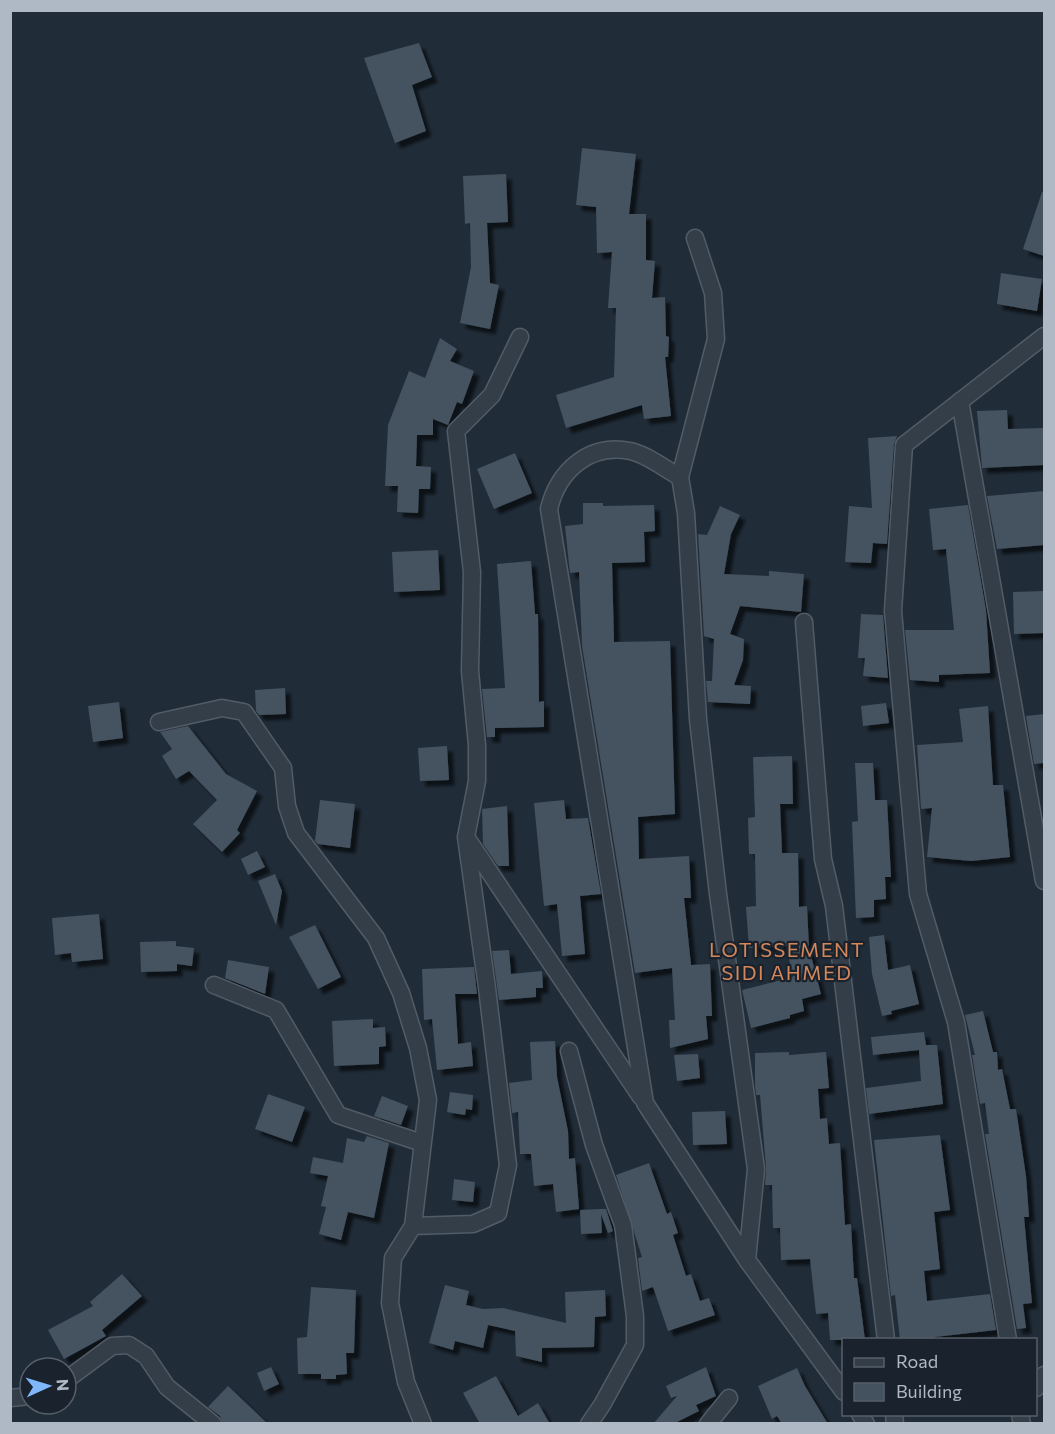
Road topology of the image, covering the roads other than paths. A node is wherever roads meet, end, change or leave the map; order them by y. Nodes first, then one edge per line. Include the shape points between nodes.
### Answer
1 (695, 238) dead end
2 (1044, 336) edge
3 (520, 337) dead end
4 (960, 401) junction
5 (680, 477) junction
6 (804, 622) dead end
7 (159, 722) dead end
8 (466, 837) junction
9 (1044, 881) edge
10 (214, 985) dead end
11 (569, 1051) dead end
12 (645, 1103) junction
13 (422, 1143) junction
14 (413, 1226) junction
15 (747, 1260) junction
16 (886, 1338) edge
17 (1008, 1338) edge
18 (78, 1371) edge
19 (842, 1391) edge
20 (729, 1398) dead end
21 (213, 1424) edge
22 (423, 1424) edge
23 (589, 1424) edge
24 (708, 1424) edge

1 - 5 street via 713,292 716,339
2 - 4 street
3 - 8 street via 492,395 456,431 472,572 470,671 477,745 477,781
4 - 9 street
4 - 17 street via 904,445 893,611 918,894 957,1022
5 - 12 street via 631,451 598,452 569,468 553,491 549,509
5 - 15 street via 686,513 698,719 756,1169
6 - 16 street via 823,859 834,906
7 - 13 street via 222,708 244,712 282,768 287,806 296,832 376,938 401,993 418,1048 428,1100
8 - 12 street
8 - 14 street via 508,1165 498,1213 473,1224
10 - 13 street via 276,1010 338,1115
11 - 23 street via 594,1145 623,1225 635,1316 635,1345
12 - 15 street
13 - 14 street
14 - 22 street via 393,1258 390,1303 406,1382
15 - 19 street
18 - 21 street via 112,1346 129,1345 146,1356 167,1387
20 - 24 street

